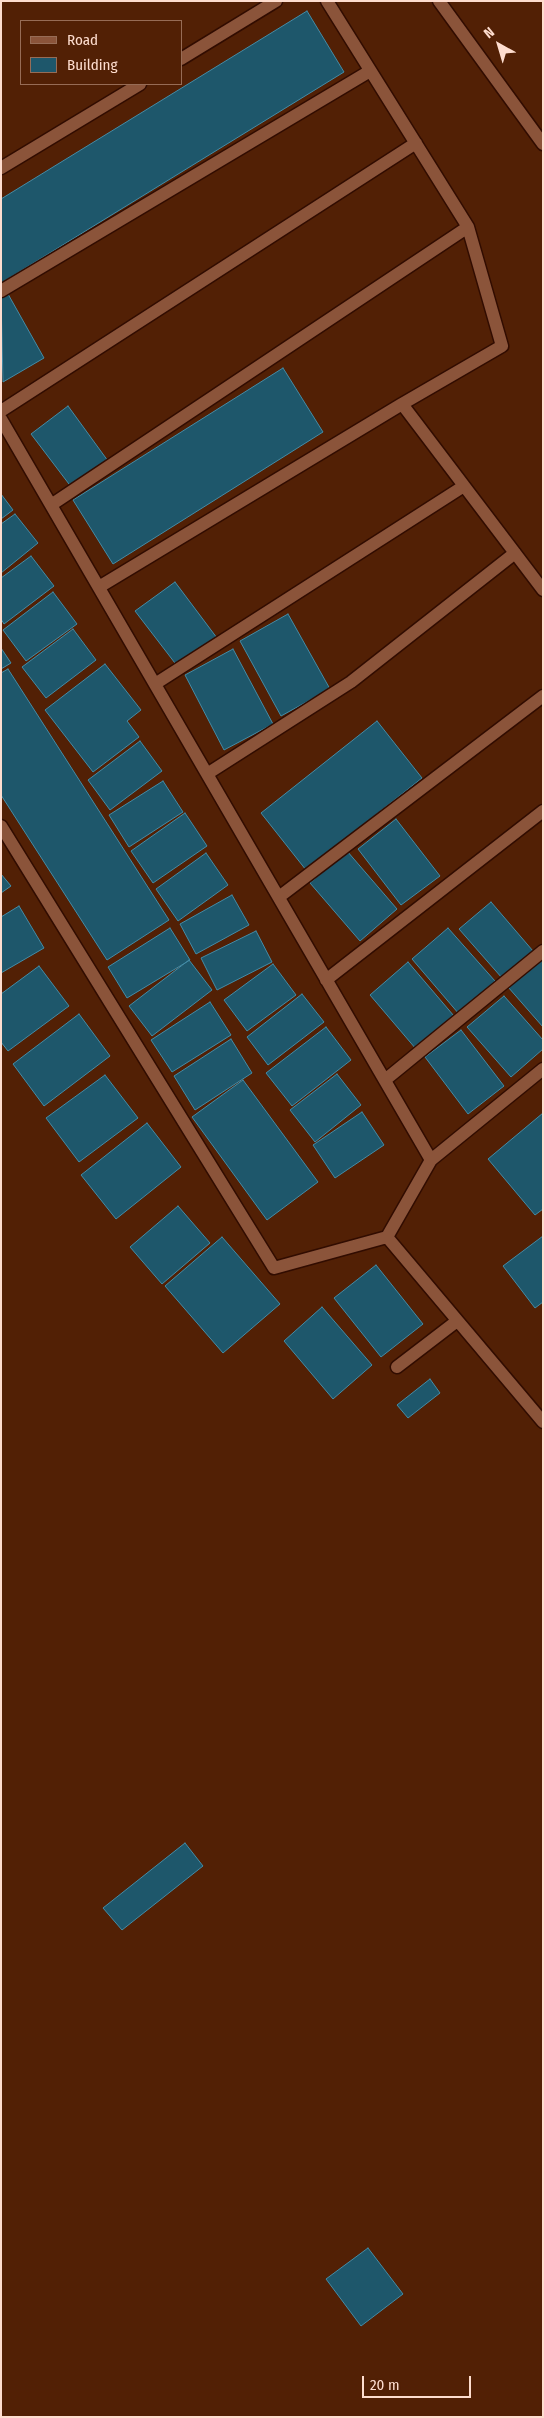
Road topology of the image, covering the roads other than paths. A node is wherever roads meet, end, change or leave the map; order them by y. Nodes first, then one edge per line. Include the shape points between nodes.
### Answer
1 (276, 1) edge
2 (327, 1) edge
3 (439, 1) edge
4 (182, 58) edge
5 (370, 71) junction
6 (138, 85) edge
7 (416, 143) junction
8 (543, 144) edge
9 (1, 168) edge
10 (468, 227) junction
11 (1, 291) edge
12 (402, 404) junction
13 (1, 412) edge
14 (1, 419) edge
15 (464, 486) junction
16 (51, 504) junction
17 (515, 553) junction
18 (99, 587) junction
19 (543, 590) edge
20 (155, 684) junction
21 (543, 696) edge
22 (207, 774) junction
23 (543, 811) edge
24 (1, 826) edge
25 (279, 897) junction
26 (543, 951) edge
27 (326, 980) junction
28 (543, 1069) edge
29 (385, 1080) junction
30 (431, 1160) junction
31 (387, 1237) junction
32 (457, 1320) junction
33 (398, 1367) dead end
34 (543, 1422) edge

1 - 4 street
2 - 5 street
3 - 8 street
5 - 7 street
5 - 11 street
6 - 9 street
7 - 10 street
7 - 13 street
10 - 12 street via 502,346
10 - 16 street
12 - 15 street
12 - 18 street
14 - 16 street
15 - 17 street
15 - 20 street
16 - 18 street
17 - 19 street
17 - 22 street via 351,682
18 - 20 street
20 - 22 street
21 - 25 street
22 - 25 street
23 - 27 street
24 - 31 street via 274,1268
25 - 27 street
26 - 29 street
27 - 29 street
28 - 30 street
29 - 30 street
30 - 31 street
31 - 32 street
32 - 33 street
32 - 34 street

